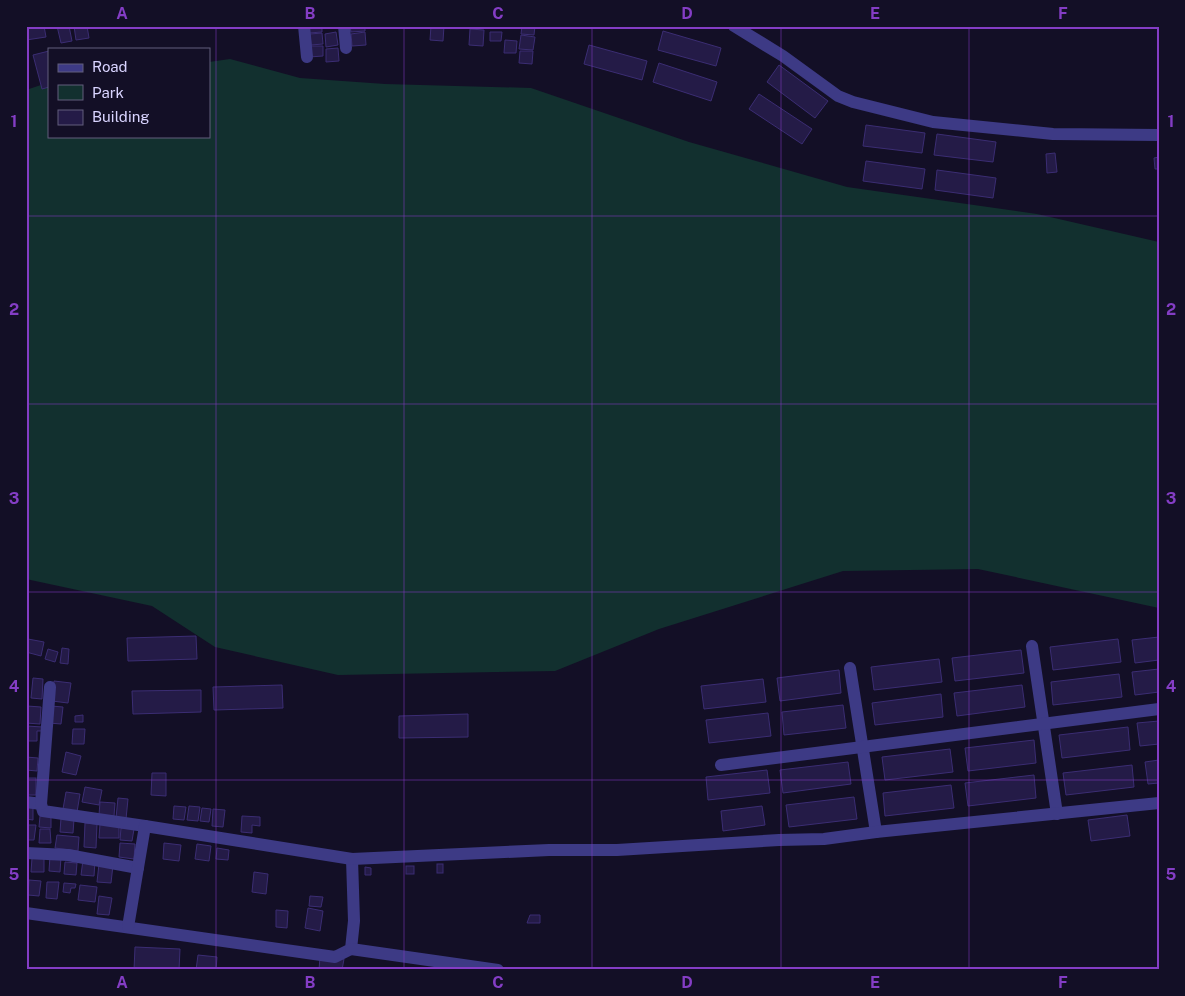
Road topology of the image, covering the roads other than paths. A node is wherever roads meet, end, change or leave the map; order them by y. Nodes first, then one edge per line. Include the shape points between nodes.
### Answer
1 (304, 26) edge
2 (344, 26) edge
3 (734, 26) edge
4 (346, 48) dead end
5 (307, 57) dead end
6 (1159, 135) edge
7 (1032, 646) dead end
8 (850, 668) dead end
9 (50, 687) dead end
10 (1159, 709) edge
11 (1043, 724) junction
12 (862, 747) junction
13 (721, 765) dead end
14 (26, 802) edge
15 (1159, 803) edge
16 (41, 804) junction
17 (1057, 814) junction
18 (145, 826) junction
19 (876, 832) junction
20 (26, 854) edge
21 (352, 859) junction
22 (138, 868) junction
23 (26, 913) edge
24 (128, 927) junction
25 (351, 949) junction
26 (498, 970) edge

1 - 5 street
2 - 4 street
3 - 6 street via 838,96 853,102 933,122 1053,134
7 - 11 street
8 - 12 street
9 - 16 street
10 - 11 street
11 - 12 street
11 - 17 street
12 - 13 street
12 - 19 street
14 - 16 street
15 - 17 street
16 - 18 street via 44,811
17 - 19 street
18 - 21 street
18 - 22 street
19 - 21 street via 824,839 617,850
20 - 22 street via 68,855
21 - 25 street via 354,921
22 - 24 street
23 - 24 street
24 - 25 street via 335,957
25 - 26 street

